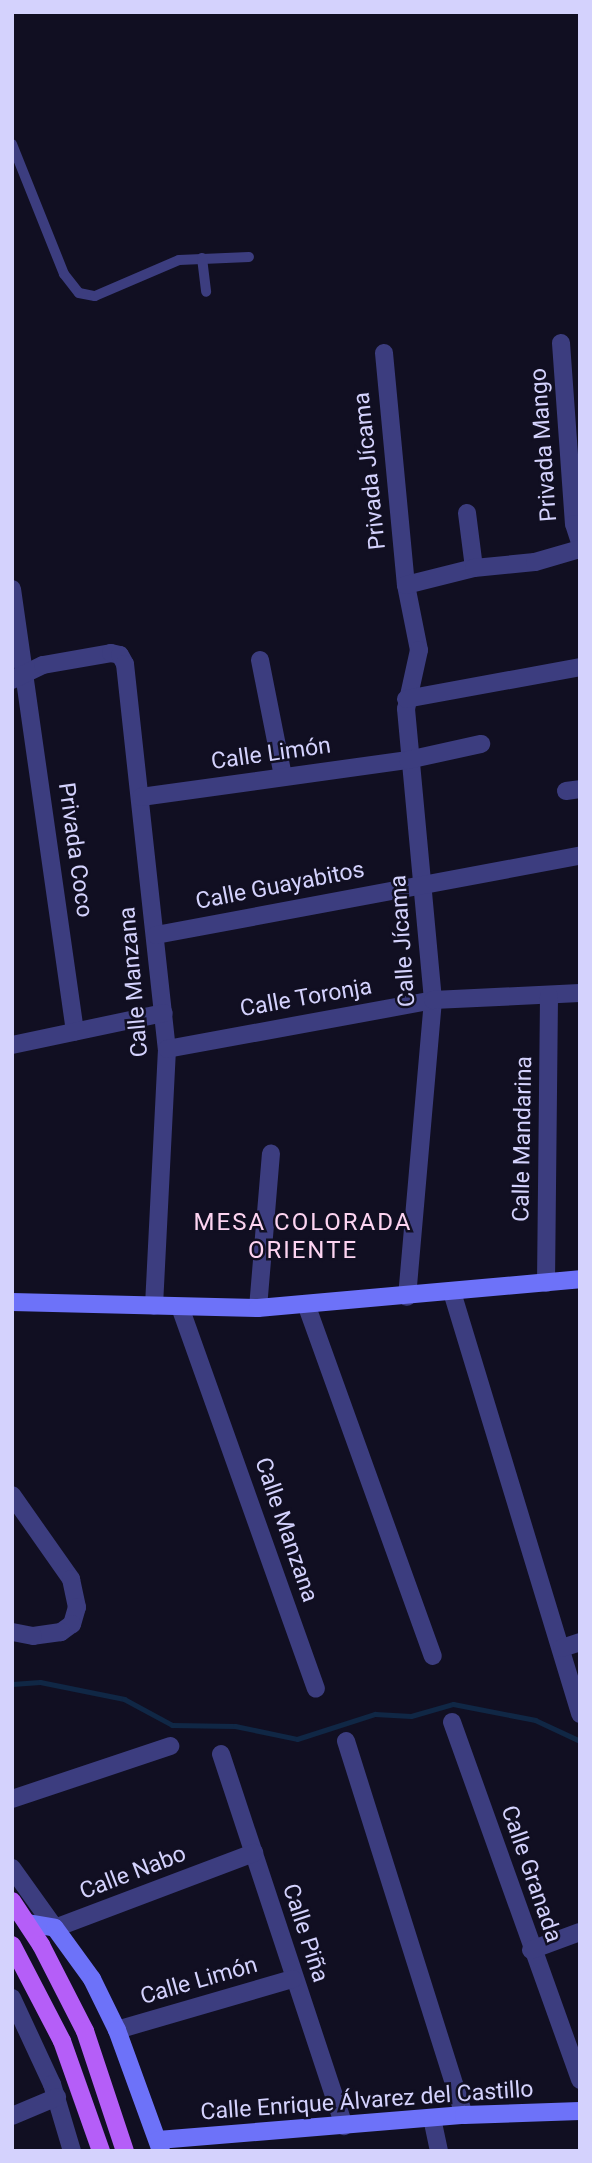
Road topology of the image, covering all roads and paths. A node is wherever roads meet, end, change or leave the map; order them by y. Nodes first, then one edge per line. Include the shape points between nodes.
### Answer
1 (12, 144) edge
2 (249, 257) dead end
3 (202, 258) junction
4 (206, 292) dead end
5 (561, 343) dead end
6 (384, 353) dead end
7 (467, 513) dead end
8 (580, 542) edge
9 (580, 549) edge
10 (474, 568) junction
11 (406, 585) junction
12 (12, 589) edge
13 (260, 660) dead end
14 (580, 667) edge
15 (20, 677) edge
16 (406, 699) junction
17 (481, 744) dead end
18 (408, 760) junction
19 (283, 776) junction
20 (141, 797) junction
21 (580, 856) edge
22 (424, 883) junction
23 (156, 935) junction
24 (580, 993) edge
25 (549, 996) junction
26 (433, 1000) junction
27 (164, 1013) junction
28 (75, 1032) junction
29 (12, 1045) edge
30 (167, 1049) junction
31 (271, 1154) dead end
32 (580, 1279) edge
33 (545, 1283) junction
34 (452, 1292) junction
35 (407, 1297) junction
36 (12, 1302) edge
37 (306, 1304) junction
38 (154, 1306) junction
39 (180, 1307) junction
40 (258, 1308) junction
41 (12, 1495) edge
42 (12, 1632) edge
43 (571, 1645) edge
44 (433, 1656) dead end
45 (316, 1689) dead end
46 (580, 1714) edge
47 (452, 1722) dead end
48 (346, 1741) dead end
49 (170, 1746) dead end
50 (221, 1754) dead end
51 (12, 1799) edge
52 (254, 1853) junction
53 (12, 1868) edge
54 (12, 1901) edge
55 (28, 1923) junction
56 (55, 1928) junction
57 (580, 1932) edge
58 (12, 1945) edge
59 (531, 1950) junction
60 (293, 1979) junction
61 (12, 1998) edge
62 (117, 2030) junction
63 (580, 2080) edge
64 (57, 2096) junction
65 (580, 2112) edge
66 (464, 2115) junction
67 (12, 2116) edge
68 (432, 2118) junction
69 (344, 2126) junction
70 (159, 2146) edge
71 (72, 2151) edge
72 (101, 2151) edge
73 (125, 2151) edge
74 (439, 2151) edge

1 - 3 lane via 64,274 79,293 95,296 170,262
2 - 3 lane
3 - 4 lane
5 - 8 street, Privada Mango via 574,524
6 - 11 street, Privada Jícama
7 - 10 street
9 - 10 street via 535,562
10 - 11 street
11 - 16 street, Calle Jícama via 419,650
12 - 15 street, Privada Coco
13 - 19 street
14 - 16 street
15 - 20 street, Calle Manzana via 43,665 120,655 125,664
15 - 28 street, Privada Coco
16 - 18 street, Calle Jícama
17 - 18 street, Calle Limón
18 - 19 street, Calle Limón
18 - 22 street, Calle Jícama
19 - 20 street, Calle Limón
20 - 23 street, Calle Manzana
21 - 22 street, Calle Guayabitos
22 - 23 street, Calle Guayabitos
22 - 26 street, Calle Jícama
23 - 27 street, Calle Manzana
24 - 25 street, Calle Toronja
25 - 26 street, Calle Toronja
25 - 33 street, Calle Mandarina
26 - 30 street, Calle Toronja
26 - 35 street, Calle Jícama
27 - 28 street
27 - 30 street, Calle Manzana
28 - 29 street
30 - 38 street, Calle Manzana
31 - 40 street
32 - 33 street
33 - 34 street
34 - 35 street
34 - 43 street
35 - 37 street
36 - 38 street
37 - 40 street
37 - 44 street
38 - 39 street
39 - 40 street
39 - 45 street, Calle Manzana
41 - 42 street via 71,1579 77,1607 72,1624 61,1632 33,1636
43 - 46 street
47 - 59 street, Calle Granada
48 - 66 street
49 - 51 street
50 - 52 street, Calle Piña
52 - 56 street, Calle Nabo
52 - 60 street, Calle Piña
53 - 56 street
54 - 55 main road
55 - 56 street
55 - 73 main road via 85,2031
56 - 62 street via 92,1979
57 - 59 street
58 - 72 main road via 62,2041
59 - 63 street, Calle Granada
60 - 62 street, Calle Limón
60 - 69 street, Calle Piña
61 - 64 street
62 - 70 street
64 - 67 street
64 - 71 street
65 - 66 street, Calle Enrique Álvarez del Castillo
66 - 68 street, Calle Enrique Álvarez del Castillo
68 - 69 street, Calle Enrique Álvarez del Castillo
68 - 74 street
69 - 70 street, Calle Enrique Álvarez del Castillo

